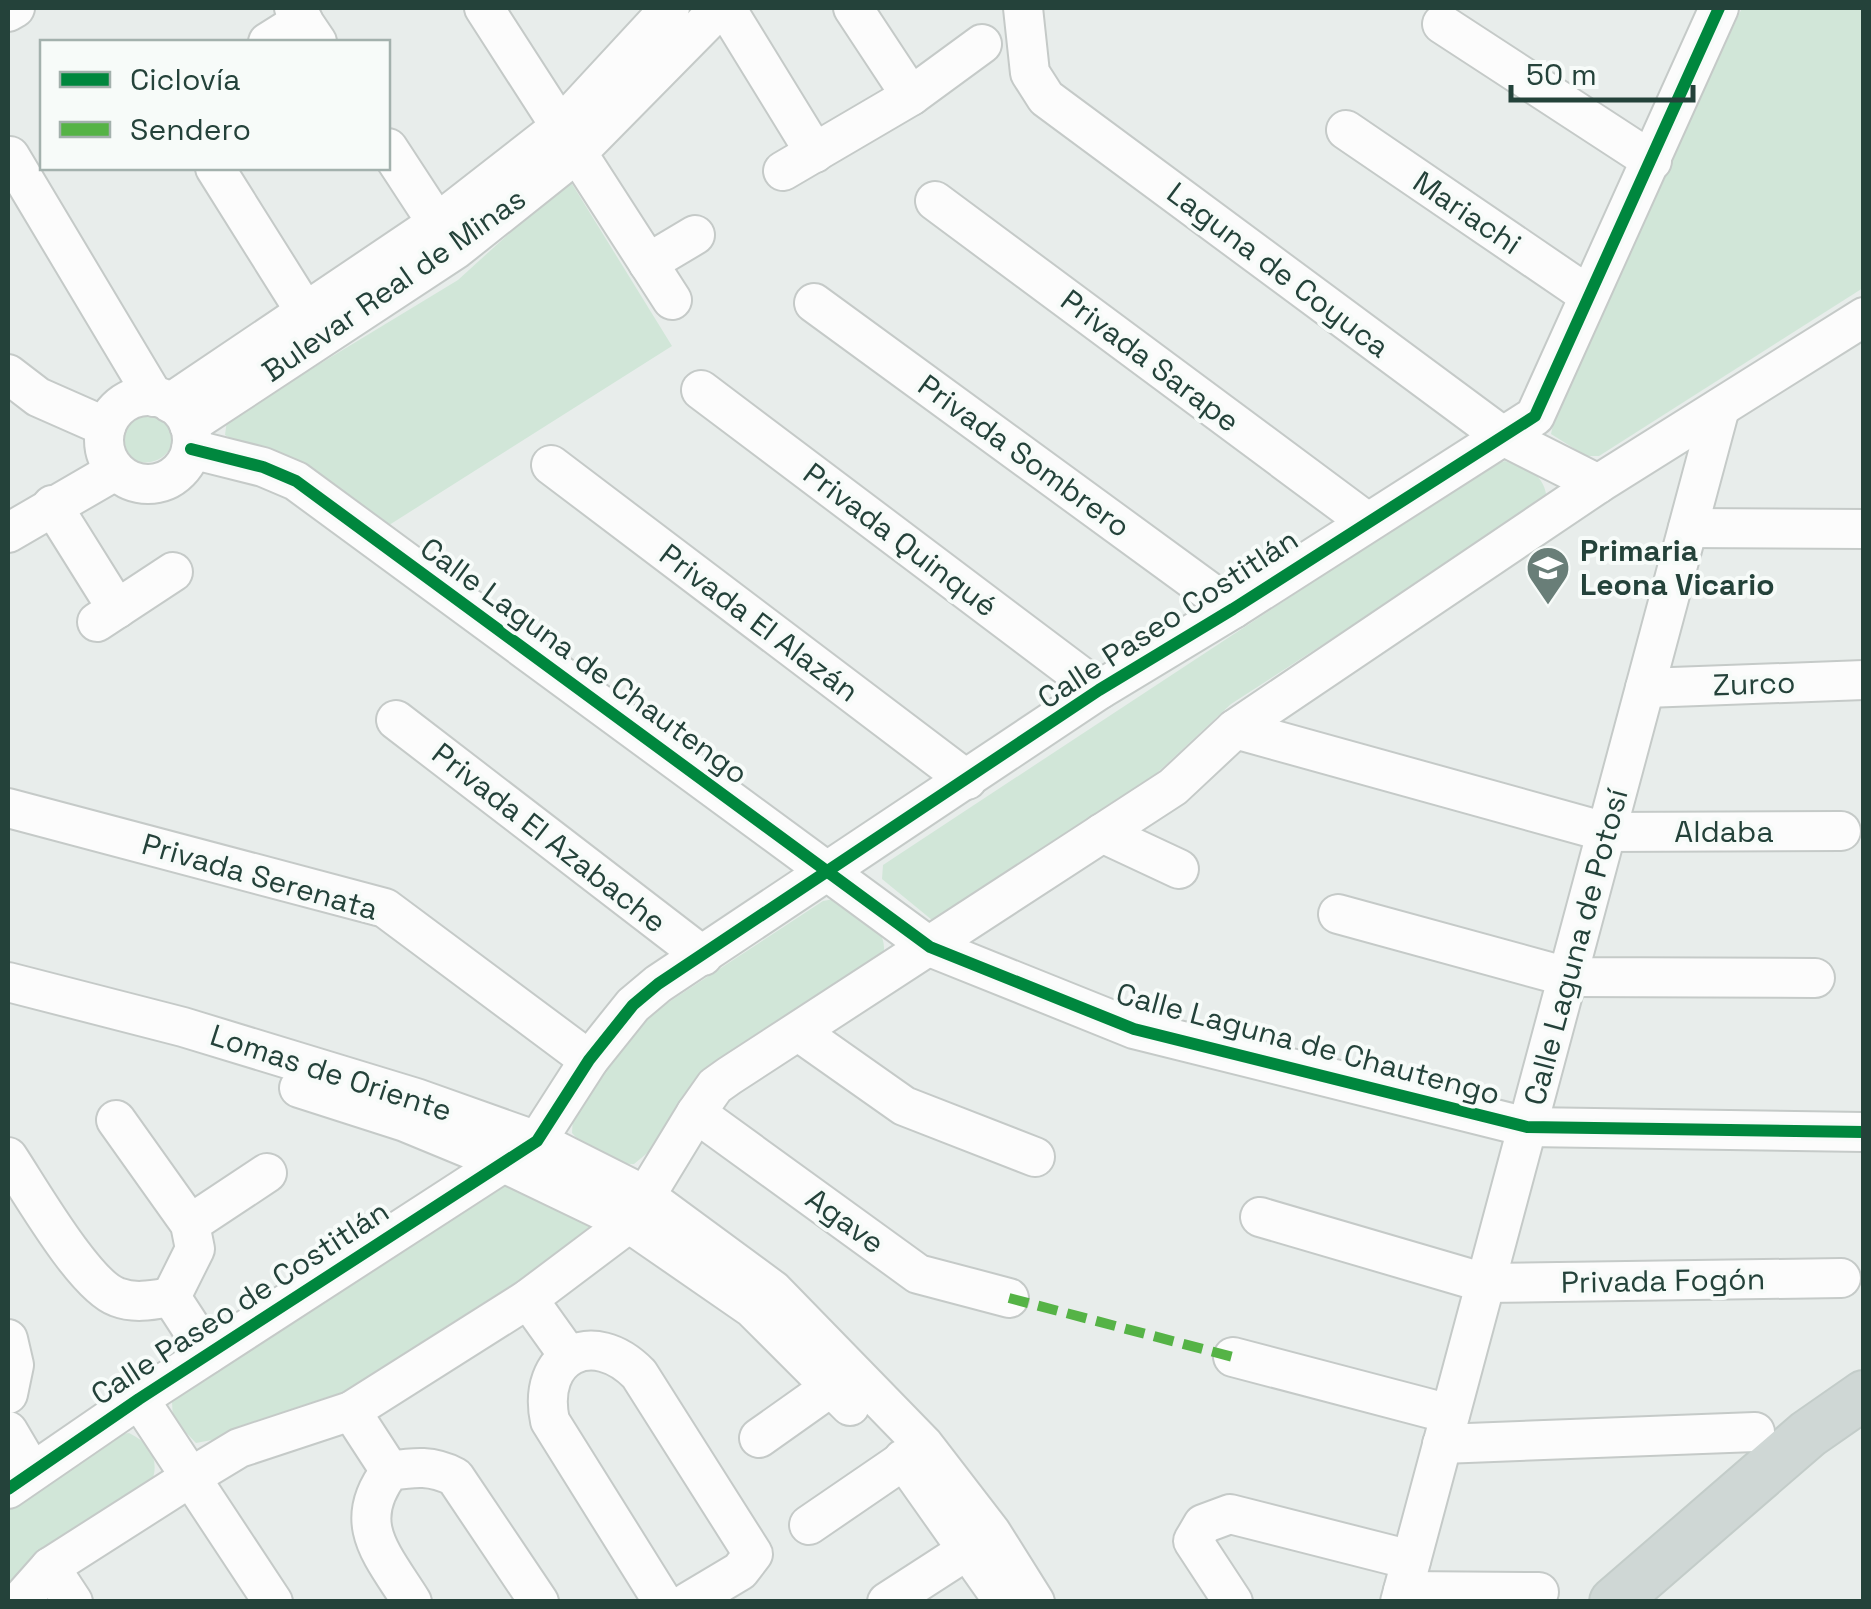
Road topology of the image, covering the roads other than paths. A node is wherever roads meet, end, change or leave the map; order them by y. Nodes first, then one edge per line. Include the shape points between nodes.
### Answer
1 (15, 8) edge
2 (484, 8) edge
3 (670, 8) edge
4 (723, 8) edge
5 (853, 8) edge
6 (1023, 8) edge
7 (8, 12) edge
8 (1704, 14) edge
9 (305, 24) edge
10 (1442, 24) dead end
11 (272, 40) edge
12 (982, 44) dead end
13 (911, 96) junction
14 (1346, 130) dead end
15 (568, 140) junction
16 (390, 151) edge
17 (10, 156) edge
18 (1652, 160) junction
19 (216, 170) edge
20 (935, 201) dead end
21 (20, 202) edge
22 (437, 222) junction
23 (695, 235) dead end
24 (648, 263) junction
25 (1588, 295) junction
26 (672, 300) dead end
27 (814, 303) dead end
28 (306, 312) junction
29 (1864, 317) edge
30 (8, 374) edge
31 (701, 390) dead end
32 (1720, 408) junction
33 (176, 418) junction
34 (1501, 435) junction
35 (109, 449) junction
36 (1640, 460) junction
37 (550, 465) dead end
38 (1598, 484) junction
39 (52, 505) junction
40 (8, 509) edge
41 (1691, 517) junction
42 (1366, 521) junction
43 (1864, 529) edge
44 (8, 533) edge
45 (173, 572) dead end
46 (1233, 609) junction
47 (1864, 680) edge
48 (1645, 688) junction
49 (1099, 690) junction
50 (396, 720) dead end
51 (1234, 729) junction
52 (967, 780) junction
53 (8, 808) edge
54 (1841, 831) dead end
55 (1102, 832) junction
56 (1606, 832) junction
57 (1179, 868) dead end
58 (828, 872) junction
59 (1338, 914) dead end
60 (930, 947) junction
61 (703, 956) junction
62 (1568, 977) junction
63 (1815, 978) dead end
64 (8, 982) edge
65 (8, 1008) edge
66 (799, 1032) junction
67 (588, 1060) junction
68 (696, 1113) junction
69 (116, 1120) dead end
70 (1527, 1128) junction
71 (1864, 1132) edge
72 (537, 1141) junction
73 (1034, 1157) dead end
74 (8, 1158) edge
75 (502, 1162) junction
76 (268, 1173) dead end
77 (636, 1209) junction
78 (1260, 1217) dead end
79 (190, 1224) junction
80 (1842, 1278) dead end
81 (1486, 1283) junction
82 (171, 1297) junction
83 (528, 1298) junction
84 (1009, 1298) dead end
85 (8, 1339) edge
86 (208, 1354) junction
87 (568, 1356) junction
88 (1233, 1357) dead end
89 (832, 1387) junction
90 (8, 1394) edge
91 (1864, 1395) edge
92 (138, 1399) junction
93 (351, 1411) junction
94 (1446, 1429) junction
95 (8, 1431) edge
96 (1755, 1432) dead end
97 (759, 1438) dead end
98 (904, 1460) junction
99 (390, 1471) junction
100 (191, 1476) junction
101 (19, 1480) edge
102 (809, 1525) dead end
103 (969, 1549) junction
104 (50, 1567) junction
105 (1405, 1584) edge
106 (1539, 1592) dead end
107 (19, 1602) edge
108 (73, 1602) edge
109 (273, 1602) edge
110 (412, 1602) edge
111 (539, 1602) edge
112 (663, 1602) edge
113 (688, 1602) edge
114 (886, 1602) edge
115 (1004, 1602) edge
116 (1035, 1602) edge
117 (1233, 1602) edge
118 (1614, 1602) edge

1 - 7 street
2 - 15 street
3 - 15 street, Bulevar Real de Minas
4 - 13 street via 799,162
4 - 15 street, Bulevar Real de Minas
5 - 13 street
6 - 34 street, Laguna de Coyuca via 1030,73 1046,98
8 - 18 street, Calle Paseo Costitlán
9 - 11 street
10 - 18 street
12 - 13 street
14 - 25 street, Mariachi
15 - 22 street, Bulevar Real de Minas
15 - 24 street
15 - 33 street, Bulevar Real de Minas via 455,250
16 - 22 street
17 - 21 street
18 - 25 street, Calle Paseo Costitlán
19 - 28 street
20 - 42 street, Privada Sarape
21 - 33 street
22 - 28 street, Bulevar Real de Minas
23 - 24 street
24 - 26 street
25 - 34 street, Calle Paseo Costitlán via 1535,416
27 - 46 street, Privada Sombrero
28 - 33 street, Bulevar Real de Minas
29 - 32 street
30 - 35 street
31 - 49 street, Privada Quinqué
32 - 36 street
32 - 41 street, Calle Laguna de Potosí
33 - 35 street via 142,397 119,407
33 - 35 street via 179,472 154,484 127,479
33 - 58 street, Calle Laguna de Chautengo via 296,481
34 - 38 street, Laguna de Coyuca
34 - 42 street, Calle Paseo Costitlán
35 - 39 street
35 - 40 street
36 - 38 street
36 - 41 street via 1682,476
37 - 52 street, Privada El Alazán
38 - 51 street
39 - 44 street
39 - 45 street via 106,616
41 - 43 street
41 - 48 street, Calle Laguna de Potosí
42 - 46 street, Calle Paseo Costitlán
46 - 49 street, Calle Paseo Costitlán
47 - 48 street, Zurco
48 - 56 street, Calle Laguna de Potosí
49 - 52 street, Calle Paseo Costitlán
50 - 61 street, Privada El Azabache
51 - 55 street via 1173,786
51 - 56 street, Aldaba
52 - 58 street, Calle Paseo Costitlán
53 - 67 street, Privada Serenata via 386,908
54 - 56 street, Aldaba
55 - 57 street
55 - 60 street
56 - 62 street, Calle Laguna de Potosí
58 - 60 street, Calle Laguna de Chautengo
58 - 61 street, Calle Paseo Costitlán
59 - 62 street
60 - 66 street
60 - 70 street, Calle Laguna de Chautengo via 1134,1030
61 - 67 street, Calle Paseo Costitlán via 633,1006
62 - 63 street
62 - 70 street, Calle Laguna de Potosí
64 - 72 street, Lomas de Oriente via 201,1032
65 - 75 street, Lomas de Oriente via 208,1059 404,1122
66 - 68 street via 715,1086
66 - 73 street via 904,1106
67 - 72 street, Calle Paseo Costitlán
68 - 77 street
68 - 84 street, Agave via 918,1274
69 - 79 street
70 - 71 street, Calle Laguna de Chautengo
70 - 81 street, Calle Laguna de Potosí
72 - 75 street, Calle Paseo Costitlán
72 - 77 street, Lomas de Oriente
74 - 82 street via 92,1280 116,1297
75 - 77 street, Lomas de Oriente
75 - 86 street, Calle Paseo de Costitlán
76 - 79 street
77 - 83 street
77 - 89 street
77 - 116 street via 772,1290 924,1444
78 - 81 street, Privada Fogón
79 - 82 street via 195,1249
80 - 81 street, Privada Fogón
81 - 94 street, Calle Laguna de Potosí
82 - 86 street
83 - 87 street
83 - 93 street
85 - 90 street via 14,1365
86 - 92 street, Calle Paseo de Costitlán
87 - 112 street via 549,1379 550,1422
87 - 113 street via 604,1352 625,1359 753,1554 740,1571
88 - 94 street
89 - 97 street
89 - 98 street
91 - 118 main road via 1808,1434
92 - 100 street
92 - 101 street, Calle Paseo de Costitlán
93 - 99 street
93 - 100 street via 239,1448
94 - 96 street
94 - 105 street, Calle Laguna de Potosí
95 - 101 street
98 - 102 street
98 - 103 street
99 - 110 street via 378,1486 371,1532
99 - 111 street via 435,1467 455,1477
100 - 104 street
100 - 109 street
103 - 114 street
103 - 115 street
104 - 107 street
104 - 108 street
105 - 106 street
105 - 117 street via 1230,1514 1203,1524 1193,1540

